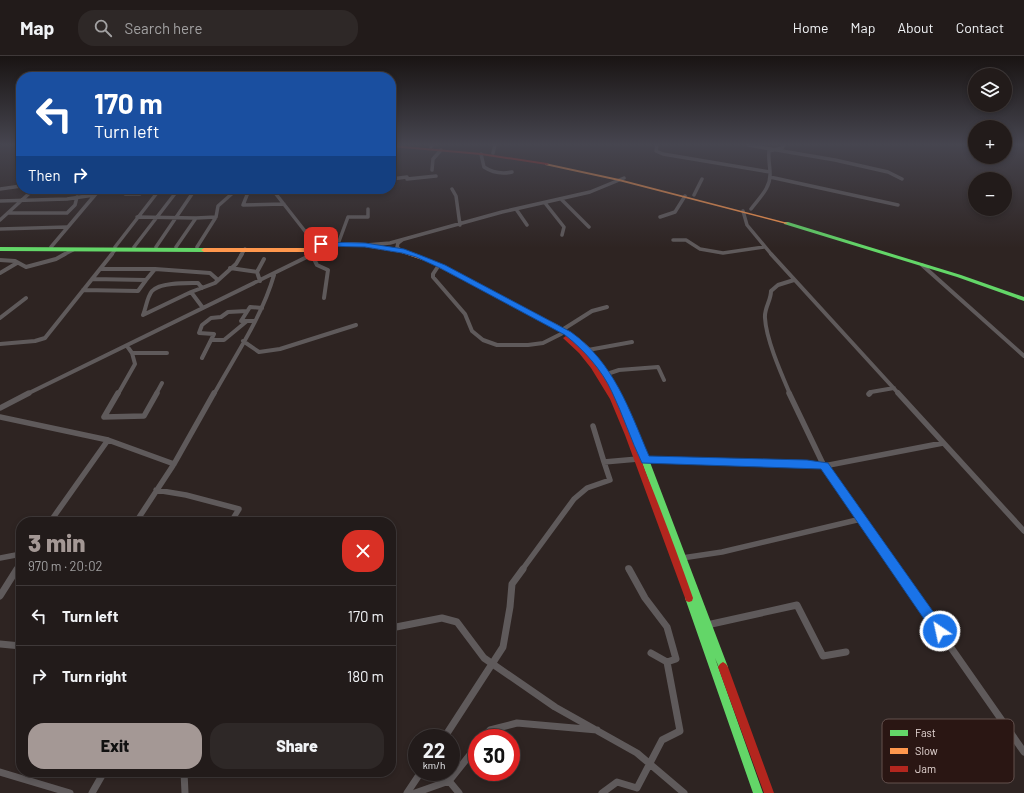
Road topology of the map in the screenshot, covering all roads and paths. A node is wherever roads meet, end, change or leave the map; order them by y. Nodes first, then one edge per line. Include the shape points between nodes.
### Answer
1 (407, 179) edge
2 (620, 179) edge
3 (622, 179) edge
4 (623, 179) edge
5 (702, 179) dead end
6 (769, 179) edge
7 (781, 179) edge
8 (406, 184) dead end
9 (16, 187) edge
10 (0, 189) edge
11 (452, 189) dead end
12 (29, 194) edge
13 (125, 194) edge
14 (140, 194) edge
15 (156, 194) edge
16 (175, 194) edge
17 (193, 194) edge
18 (232, 194) edge
19 (277, 194) edge
20 (94, 195) joint
21 (247, 195) dead end
22 (694, 195) junction
23 (685, 196) junction
24 (77, 197) junction
25 (24, 199) junction
26 (561, 199) junction
27 (0, 201) edge
28 (545, 203) junction
29 (284, 204) junction
30 (898, 205) dead end
31 (368, 209) dead end
32 (516, 209) junction
33 (751, 209) junction
34 (743, 211) junction
35 (8, 213) junction
36 (2, 216) edge
37 (158, 216) junction
38 (137, 217) junction
39 (177, 217) junction
40 (216, 217) junction
41 (660, 217) dead end
42 (196, 218) junction
43 (0, 220) edge
44 (460, 225) junction
45 (528, 225) dead end
46 (67, 227) junction
47 (589, 227) dead end
48 (0, 229) edge
49 (308, 235) junction
50 (562, 235) dead end
51 (402, 240) junction
52 (673, 240) dead end
53 (338, 244) junction
54 (365, 245) junction
55 (51, 247) junction
56 (134, 247) junction
57 (156, 247) junction
58 (176, 247) junction
59 (198, 247) junction
60 (764, 247) junction
61 (0, 248) edge
62 (314, 248) junction
63 (115, 249) junction
64 (245, 249) junction
65 (73, 250) junction
66 (404, 252) junction
67 (264, 259) dead end
68 (0, 260) edge
69 (17, 263) junction
70 (922, 265) junction
71 (230, 268) junction
72 (437, 268) junction
73 (100, 269) junction
74 (155, 269) junction
75 (257, 272) junction
76 (0, 273) edge
77 (274, 275) junction
78 (92, 279) junction
79 (146, 280) junction
80 (218, 280) junction
81 (794, 280) junction
82 (260, 281) junction
83 (202, 288) junction
84 (83, 290) junction
85 (191, 292) junction
86 (1024, 295) edge
87 (26, 298) dead end
88 (324, 298) dead end
89 (1024, 299) edge
90 (607, 307) dead end
91 (203, 308) junction
92 (262, 308) junction
93 (247, 311) junction
94 (0, 318) edge
95 (255, 321) junction
96 (247, 322) junction
97 (356, 325) dead end
98 (562, 332) junction
99 (211, 340) junction
100 (243, 341) junction
101 (632, 342) dead end
102 (0, 344) edge
103 (127, 346) junction
104 (588, 350) junction
105 (132, 353) junction
106 (167, 353) dead end
107 (1024, 356) edge
108 (202, 358) dead end
109 (607, 374) junction
110 (664, 380) dead end
111 (162, 383) dead end
112 (894, 388) junction
113 (869, 394) dead end
114 (0, 408) edge
115 (0, 417) edge
116 (593, 426) dead end
117 (108, 440) junction
118 (943, 443) junction
119 (638, 459) junction
120 (646, 460) junction
121 (604, 462) junction
122 (174, 464) junction
123 (824, 466) junction
124 (156, 490) junction
125 (54, 517) edge
126 (139, 517) edge
127 (234, 517) edge
128 (861, 519) junction
129 (1024, 531) edge
130 (16, 555) edge
131 (0, 558) edge
132 (682, 558) junction
133 (628, 568) dead end
134 (16, 571) edge
135 (0, 596) edge
136 (707, 625) junction
137 (396, 627) edge
138 (0, 644) edge
139 (16, 646) edge
140 (846, 652) dead end
141 (652, 653) dead end
142 (667, 662) junction
143 (494, 664) junction
144 (1001, 719) edge
145 (450, 729) edge
146 (494, 729) edge
147 (600, 731) junction
148 (1014, 738) edge
149 (1024, 752) edge
150 (468, 757) edge
151 (649, 764) junction
152 (460, 767) edge
153 (0, 772) edge
154 (16, 777) edge
155 (17, 777) edge
156 (101, 777) edge
157 (184, 777) edge
158 (415, 781) edge
159 (449, 781) joint
160 (70, 793) edge
161 (92, 793) edge
162 (185, 793) edge
163 (407, 793) edge
164 (415, 793) edge
165 (458, 793) edge
166 (602, 793) edge
167 (684, 793) edge
168 (758, 793) edge
169 (769, 793) edge

1 - 8 street
2 - 26 street via 590,192
3 - 23 main road
4 - 22 main road
5 - 22 street
6 - 33 street via 765,191
7 - 30 street
9 - 10 street
11 - 44 street via 456,196
12 - 25 street
13 - 14 street
15 - 38 street
16 - 37 street
17 - 39 street
18 - 40 street via 218,206
19 - 29 street
20 - 24 street
20 - 46 street
21 - 29 street via 243,205
22 - 33 main road
23 - 34 main road
23 - 41 street via 675,212
24 - 25 street
24 - 35 street via 75,206 67,213
25 - 27 street
25 - 35 street
26 - 28 street
26 - 47 street
28 - 32 street
28 - 50 street via 564,227
29 - 49 street
31 - 53 street via 368,217 348,217
32 - 44 street
32 - 45 street
33 - 86 main road via 945,267
34 - 60 street via 747,225
34 - 70 main road
35 - 36 street
36 - 43 street
37 - 38 street
37 - 39 street
37 - 56 street
38 - 63 street
39 - 42 street
39 - 57 street
40 - 42 street
40 - 59 street
42 - 58 street
44 - 51 street
46 - 48 street
46 - 55 street
49 - 62 street
49 - 62 street via 308,242
51 - 54 street
51 - 66 street via 397,247
52 - 60 street via 686,240 700,249 723,253
53 - 54 main road
53 - 62 main road
54 - 66 main road
55 - 61 main road
55 - 63 main road
56 - 57 main road
56 - 63 main road
57 - 58 main road
58 - 59 main road
59 - 62 main road
60 - 81 street
61 - 65 main road
62 - 64 main road
62 - 72 main road via 365,249 404,256
62 - 77 street
62 - 88 street via 316,265 328,270
63 - 64 main road
63 - 65 main road
63 - 73 street
64 - 71 street via 236,264
65 - 69 street via 56,259 26,267
66 - 98 main road via 442,266
67 - 75 street
68 - 69 street
69 - 76 street
70 - 89 main road
70 - 107 street
71 - 75 street
71 - 80 street
72 - 98 main road
72 - 98 street via 433,278 465,314 472,332 483,340 497,345 528,345 543,343
73 - 74 street
73 - 78 street
74 - 79 street
74 - 80 street via 210,273
75 - 82 street
77 - 82 street
77 - 92 street
78 - 79 street
78 - 84 street
79 - 84 street via 138,291
80 - 83 street
81 - 112 street
81 - 123 street via 778,285 771,291 765,310 767,330 789,392
82 - 91 street
83 - 85 street
83 - 85 street via 198,283 185,282 157,288 152,292 143,315
84 - 102 street via 45,338 35,342
85 - 91 street
87 - 94 street
90 - 98 street via 592,311
91 - 103 street
92 - 93 street via 250,307
92 - 95 street
93 - 96 street via 241,321
93 - 99 street via 228,312 221,317 211,318 202,325 199,333 214,334
95 - 96 street
95 - 100 street
96 - 99 street via 224,340
97 - 100 street via 280,349 259,352
98 - 104 main road via 578,340
98 - 119 main road via 596,368 616,403
99 - 108 street
100 - 122 street
101 - 104 street
103 - 105 street
103 - 114 street
104 - 109 main road
105 - 106 street
105 - 111 street via 135,364 104,417 144,416
109 - 110 street via 619,370 658,367
109 - 120 main road
112 - 113 street
112 - 118 street
115 - 117 street
116 - 121 street
117 - 122 street
117 - 125 street
118 - 123 street
118 - 129 street
119 - 120 street
119 - 121 street
119 - 168 main road
120 - 123 street
120 - 132 main road
121 - 143 street via 610,480 591,484 579,492 512,584 503,647
122 - 124 street
123 - 128 street
124 - 126 street
124 - 127 street via 239,509
128 - 132 street via 722,552
128 - 144 street
130 - 131 street
132 - 136 main road
133 - 142 street via 645,598 667,627 676,659
134 - 135 street
136 - 140 street via 797,606 823,656
136 - 169 main road
137 - 143 street via 442,618 457,622 484,658
138 - 139 street
141 - 142 street
142 - 151 street via 680,731 662,740
143 - 145 street
143 - 147 street via 555,707
146 - 147 street via 518,723
147 - 151 street via 637,753
148 - 149 street
150 - 152 street
151 - 166 street via 637,788 618,782
151 - 167 street
153 - 154 street
155 - 160 street
156 - 161 street
157 - 162 street
158 - 163 street
159 - 164 street
159 - 165 street

